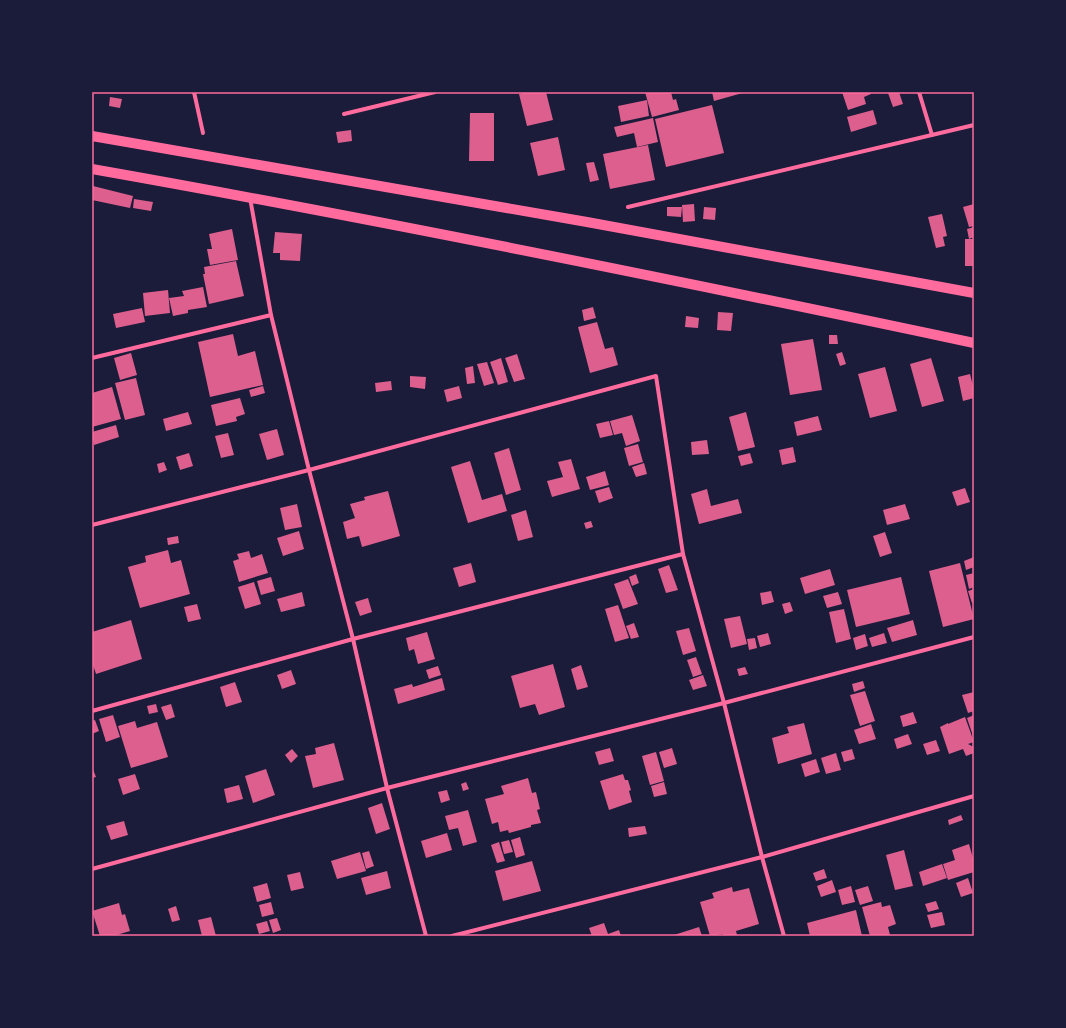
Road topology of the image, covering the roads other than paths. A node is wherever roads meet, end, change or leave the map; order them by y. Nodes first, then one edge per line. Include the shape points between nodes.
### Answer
1 (194, 92) edge
2 (435, 92) edge
3 (920, 92) edge
4 (344, 114) dead end
5 (974, 125) edge
6 (203, 132) dead end
7 (932, 135) junction
8 (92, 136) edge
9 (92, 169) edge
10 (250, 197) junction
11 (628, 207) dead end
12 (974, 293) edge
13 (271, 315) junction
14 (974, 343) edge
15 (92, 358) edge
16 (309, 470) junction
17 (92, 525) edge
18 (683, 554) junction
19 (974, 637) edge
20 (353, 638) junction
21 (724, 703) junction
22 (92, 711) edge
23 (387, 788) junction
24 (974, 796) edge
25 (762, 858) junction
26 (92, 869) edge
27 (426, 936) edge
28 (452, 936) edge
29 (784, 936) edge

1 - 6 street
2 - 4 street
3 - 7 street
5 - 7 street
7 - 11 street
8 - 12 main road via 587,222
9 - 10 main road
10 - 13 street
10 - 14 main road via 635,272
13 - 15 street
13 - 16 street
16 - 17 street
16 - 18 street via 656,376
16 - 20 street
18 - 20 street
18 - 21 street
19 - 21 street
20 - 22 street
20 - 23 street
21 - 23 street
21 - 25 street
23 - 26 street
23 - 27 street
24 - 25 street
25 - 28 street
25 - 29 street

